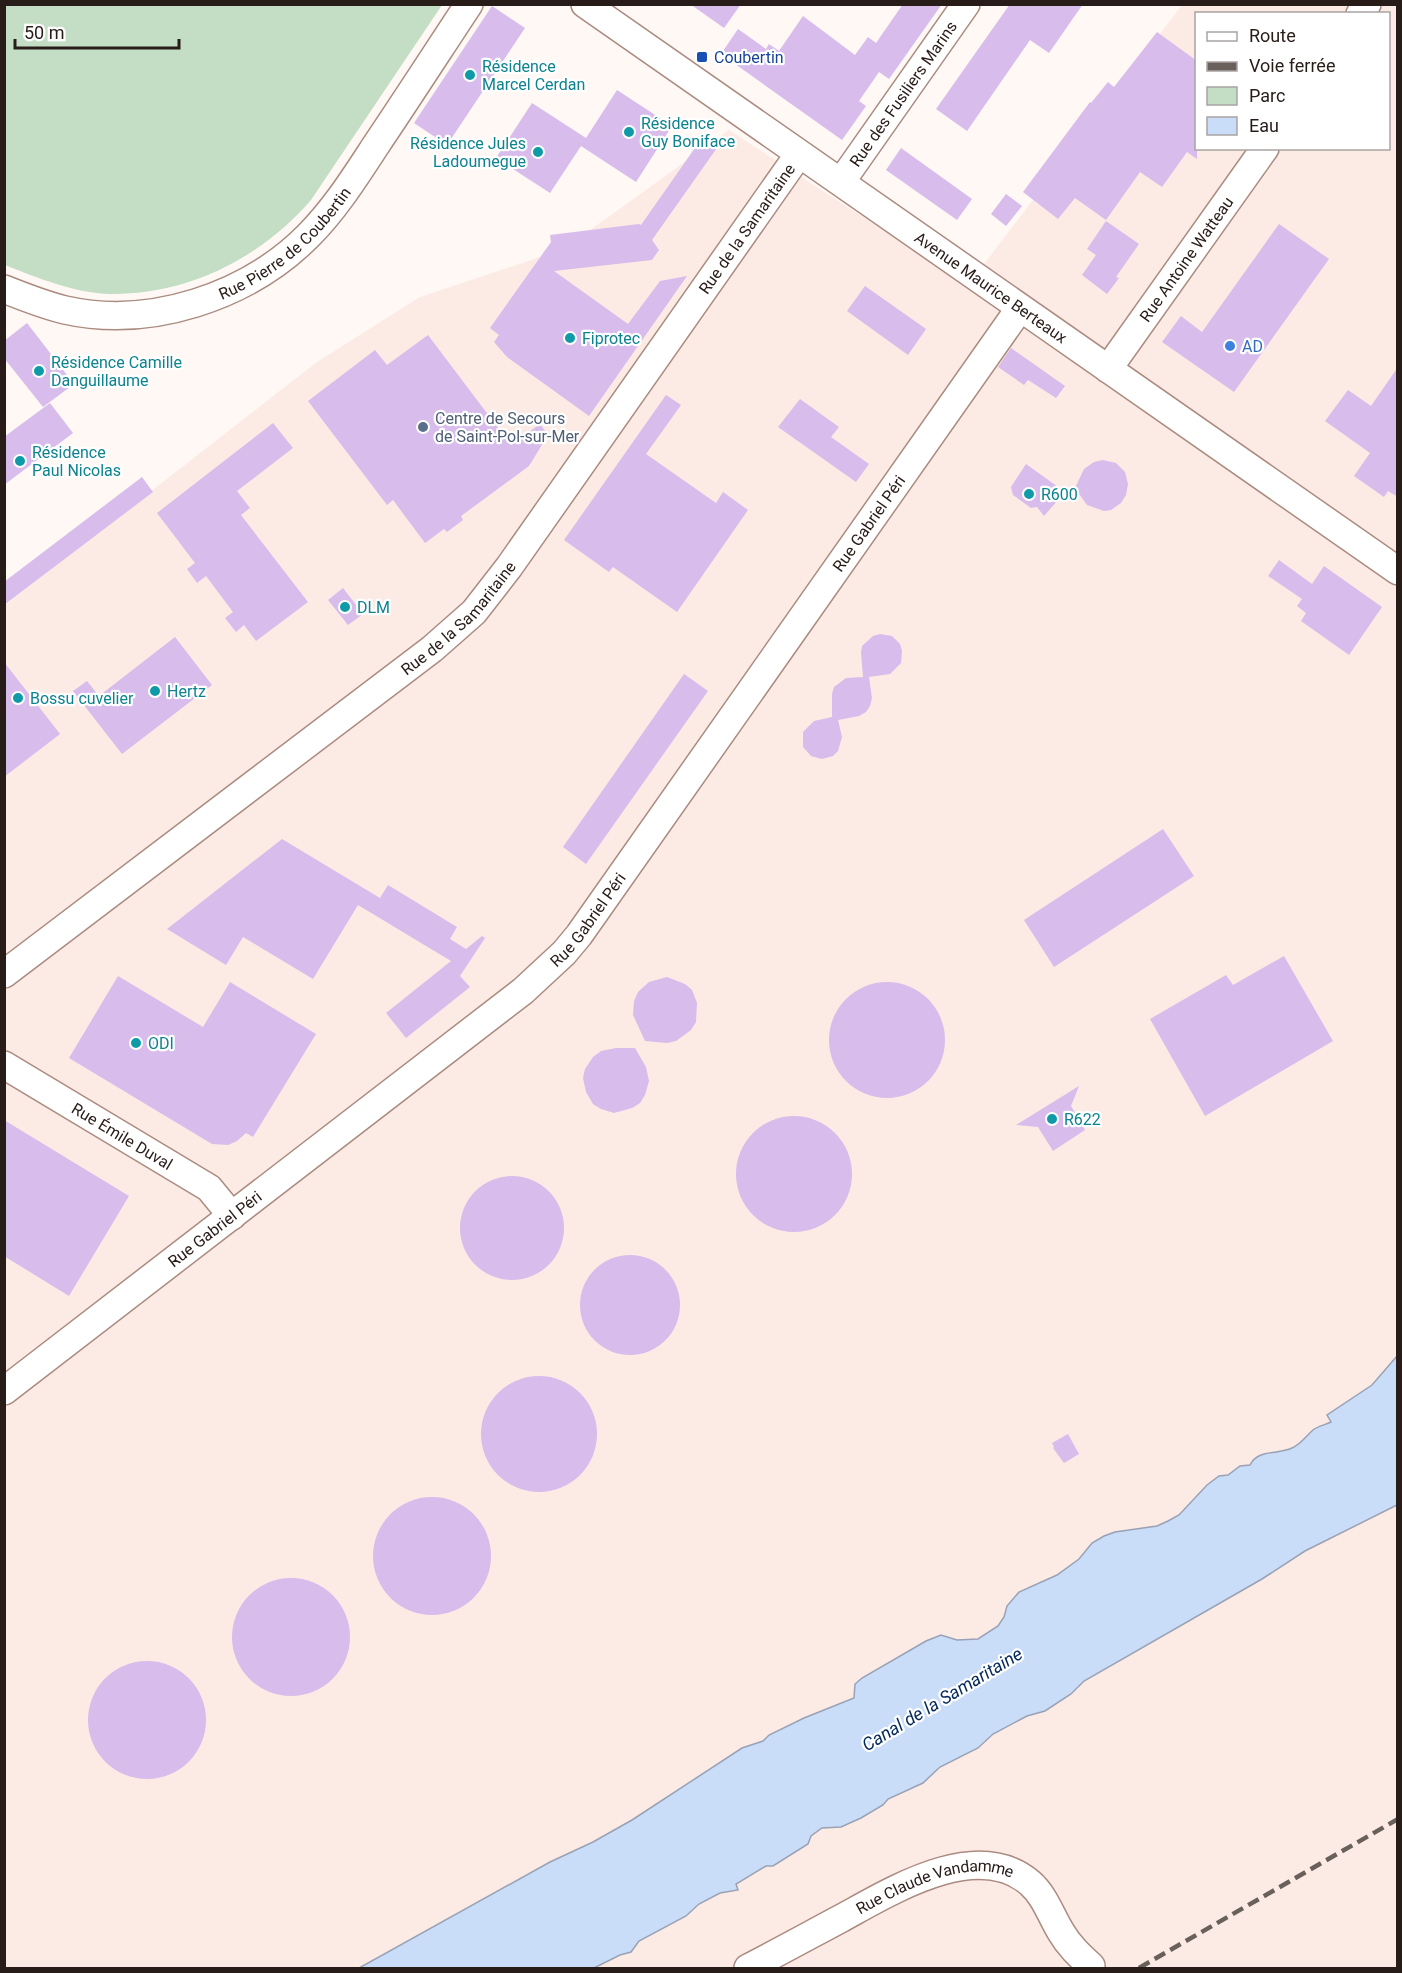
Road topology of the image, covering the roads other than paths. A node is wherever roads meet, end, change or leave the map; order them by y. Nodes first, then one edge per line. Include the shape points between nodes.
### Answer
1 (469, 4) edge
2 (585, 4) edge
3 (966, 4) edge
4 (1263, 150) edge
5 (799, 154) junction
6 (841, 182) junction
7 (4, 290) edge
8 (1020, 308) junction
9 (1108, 369) junction
10 (1398, 571) edge
11 (4, 974) edge
12 (4, 1065) edge
13 (232, 1216) junction
14 (4, 1391) edge
15 (1091, 1966) dead end
16 (748, 1968) edge

1 - 7 street, Rue Pierre de Coubertin via 329,214 297,247 257,276 193,304 127,314 66,310
2 - 5 street, Avenue Maurice Berteaux
3 - 6 street, Rue des Fusiliers Marins
4 - 9 street, Rue Antoine Watteau
5 - 6 street, Avenue Maurice Berteaux
5 - 11 street, Rue de la Samaritaine via 474,612 440,643
6 - 8 street, Avenue Maurice Berteaux
8 - 9 street, Avenue Maurice Berteaux
8 - 13 street, Rue Gabriel Péri via 572,944 523,991
9 - 10 street, Avenue Maurice Berteaux
12 - 13 street, Rue Émile Duval via 209,1188
13 - 14 street, Rue Gabriel Péri
15 - 16 street, Rue Claude Vandamme via 1067,1942 1030,1882 1010,1871 966,1866 900,1887

